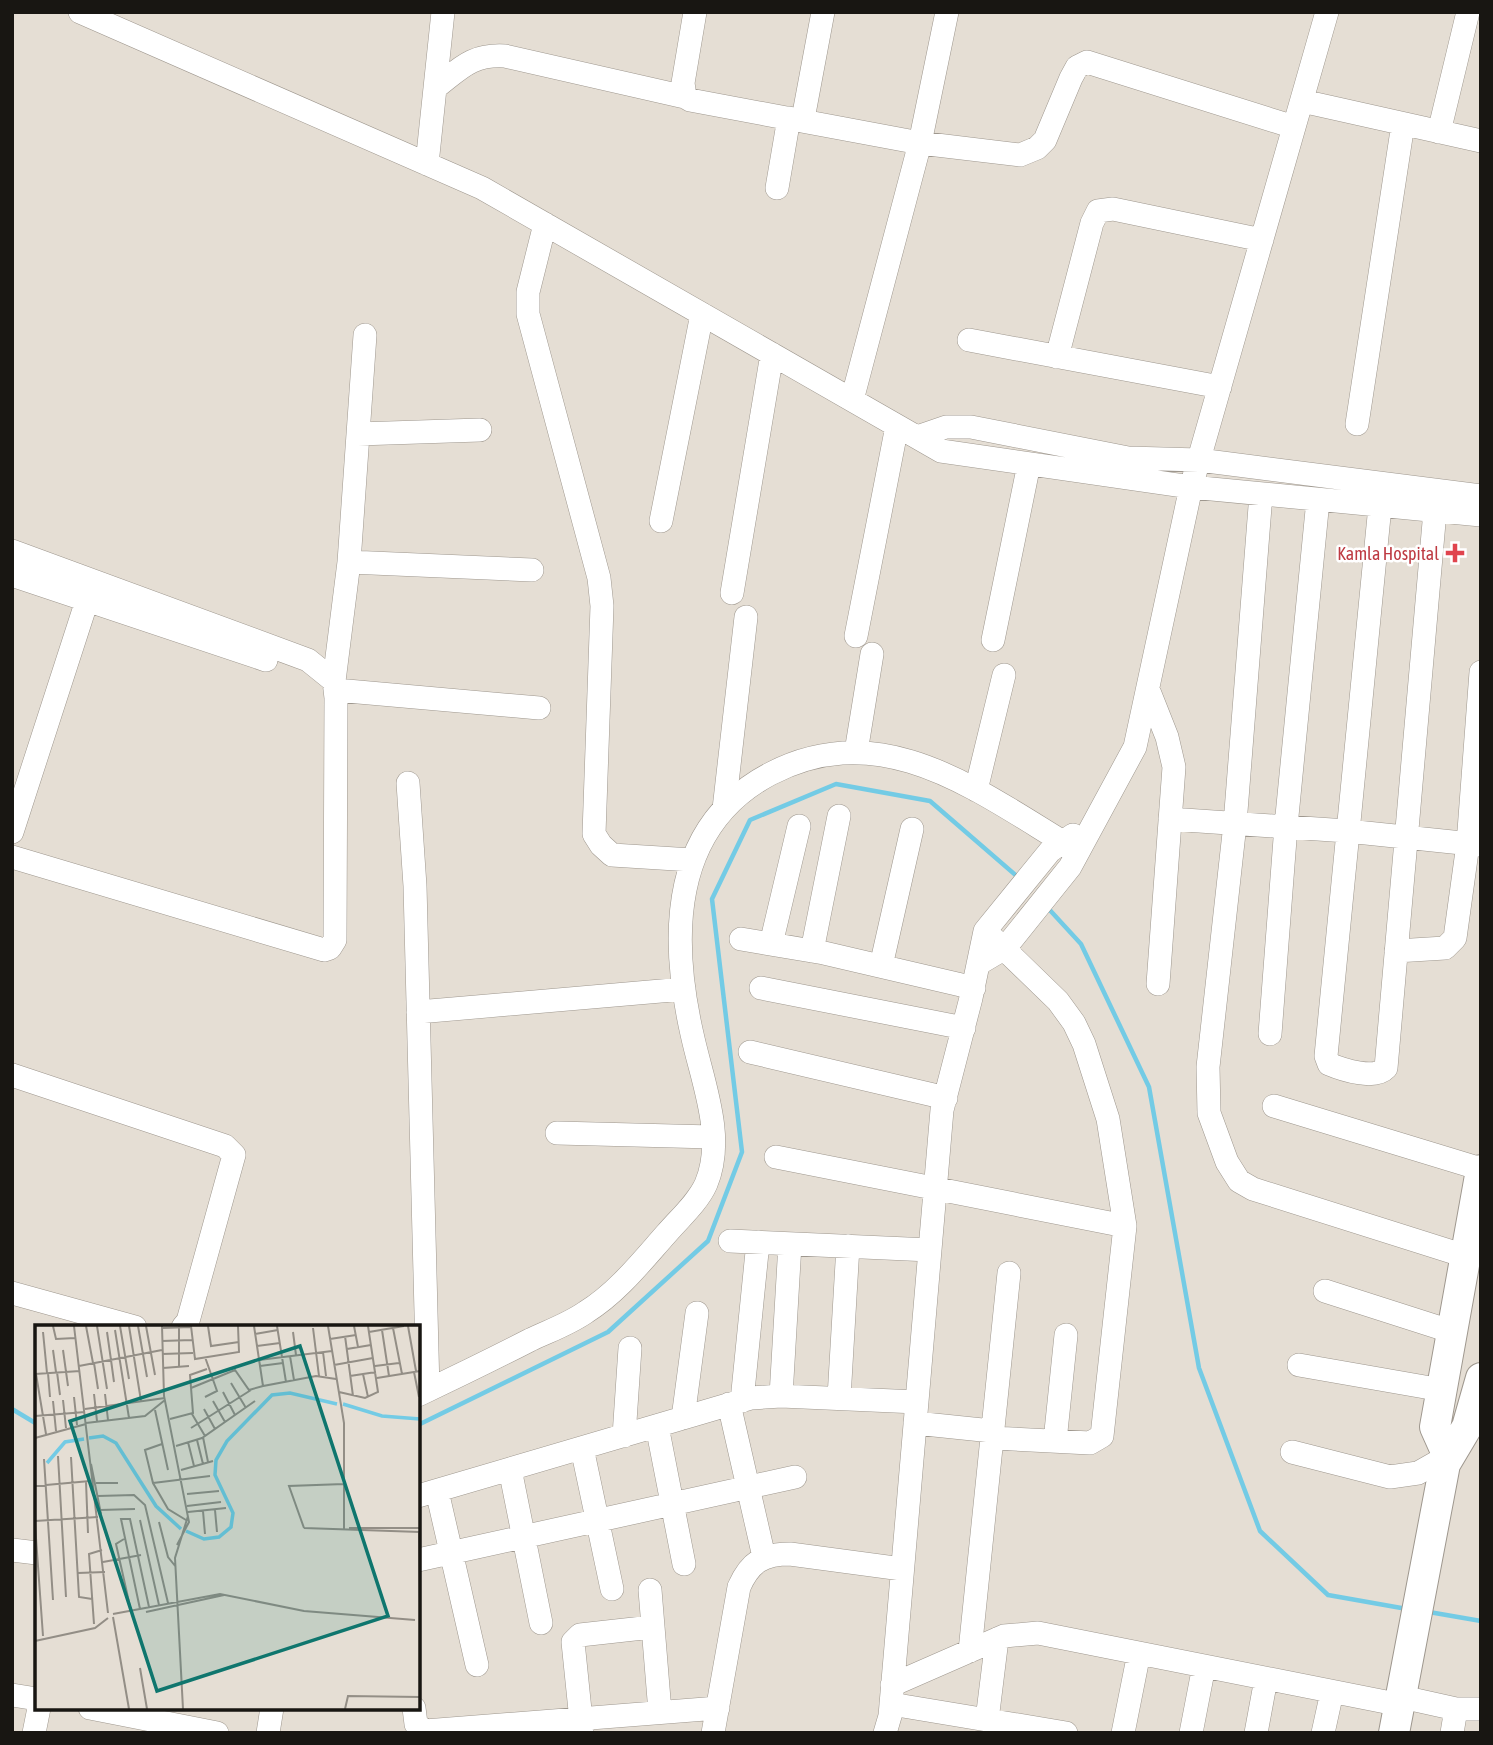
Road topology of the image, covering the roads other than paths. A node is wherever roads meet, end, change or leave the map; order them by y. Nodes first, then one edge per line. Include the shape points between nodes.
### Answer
1 (80, 12) edge
2 (443, 12) edge
3 (695, 12) edge
4 (823, 12) edge
5 (947, 12) edge
6 (1327, 12) edge
7 (1468, 12) edge
8 (435, 88) junction
9 (685, 97) junction
10 (1302, 102) junction
11 (796, 118) junction
12 (1403, 124) junction
13 (1294, 127) junction
14 (1439, 132) junction
15 (1481, 141) edge
16 (920, 143) junction
17 (427, 164) junction
18 (777, 188) dead end
19 (545, 224) junction
20 (1262, 240) junction
21 (702, 314) junction
22 (365, 335) dead end
23 (969, 340) dead end
24 (772, 354) junction
25 (1057, 357) junction
26 (1220, 387) junction
27 (852, 400) junction
28 (1357, 424) dead end
29 (480, 430) dead end
30 (907, 431) junction
31 (358, 434) junction
32 (1199, 460) junction
33 (1029, 464) junction
34 (1191, 487) junction
35 (1261, 494) junction
36 (1481, 496) edge
37 (1318, 499) junction
38 (1380, 506) junction
39 (1435, 511) junction
40 (1481, 515) edge
41 (661, 521) dead end
42 (12, 551) edge
43 (349, 562) junction
44 (532, 570) dead end
45 (12, 575) edge
46 (90, 589) junction
47 (732, 593) dead end
48 (747, 617) dead end
49 (856, 636) dead end
50 (993, 640) dead end
51 (872, 654) dead end
52 (1481, 672) edge
53 (1004, 675) dead end
54 (331, 681) junction
55 (1148, 689) junction
56 (539, 708) dead end
57 (856, 752) junction
58 (408, 783) dead end
59 (976, 790) junction
60 (724, 809) junction
61 (839, 816) dead end
62 (1096, 819) junction
63 (1170, 819) junction
64 (1235, 824) junction
65 (799, 826) dead end
66 (1286, 826) junction
67 (912, 829) dead end
68 (1347, 831) junction
69 (12, 832) edge
70 (1406, 837) junction
71 (1474, 845) edge
72 (1056, 846) junction
73 (12, 857) edge
74 (692, 860) junction
75 (991, 922) junction
76 (740, 939) dead end
77 (1010, 940) junction
78 (771, 944) junction
79 (812, 951) junction
80 (1396, 951) junction
81 (978, 964) junction
82 (881, 967) junction
83 (1158, 984) dead end
84 (761, 988) dead end
85 (974, 988) junction
86 (684, 989) junction
87 (418, 1012) junction
88 (964, 1028) junction
89 (1270, 1034) dead end
90 (750, 1052) dead end
91 (12, 1075) edge
92 (946, 1098) junction
93 (1274, 1106) dead end
94 (557, 1133) dead end
95 (712, 1137) junction
96 (775, 1157) dead end
97 (1481, 1169) edge
98 (936, 1191) junction
99 (1125, 1226) junction
100 (730, 1241) dead end
101 (758, 1242) junction
102 (790, 1244) junction
103 (848, 1246) junction
104 (930, 1250) junction
105 (1465, 1256) junction
106 (1009, 1272) dead end
107 (1325, 1291) dead end
108 (12, 1293) edge
109 (697, 1313) dead end
110 (128, 1325) edge
111 (185, 1325) edge
112 (1453, 1332) junction
113 (1066, 1335) dead end
114 (630, 1348) dead end
115 (1299, 1365) dead end
116 (1481, 1378) edge
117 (1443, 1390) junction
118 (423, 1393) edge
119 (781, 1396) junction
120 (839, 1398) junction
121 (736, 1403) junction
122 (916, 1412) junction
123 (683, 1418) junction
124 (657, 1426) junction
125 (992, 1434) junction
126 (624, 1436) junction
127 (1055, 1441) junction
128 (582, 1448) junction
129 (1292, 1452) dead end
130 (1447, 1460) junction
131 (510, 1469) junction
132 (795, 1477) dead end
133 (748, 1485) junction
134 (428, 1493) edge
135 (672, 1503) junction
136 (597, 1520) junction
137 (523, 1536) junction
138 (12, 1550) edge
139 (451, 1552) junction
140 (35, 1553) edge
141 (764, 1557) junction
142 (420, 1560) edge
143 (684, 1564) dead end
144 (902, 1569) junction
145 (612, 1589) dead end
146 (650, 1590) dead end
147 (541, 1623) dead end
148 (652, 1627) junction
149 (997, 1639) junction
150 (970, 1651) junction
151 (1139, 1653) junction
152 (477, 1665) dead end
153 (1204, 1666) junction
154 (1266, 1679) junction
155 (1332, 1692) junction
156 (12, 1695) edge
157 (892, 1695) junction
158 (35, 1699) edge
159 (1400, 1705) edge
160 (718, 1708) junction
161 (1456, 1709) junction
162 (1481, 1709) edge
163 (39, 1710) edge
164 (97, 1710) edge
165 (272, 1710) edge
166 (414, 1710) edge
167 (660, 1712) junction
168 (127, 1718) edge
169 (987, 1720) junction
170 (581, 1725) edge
171 (1033, 1730) edge
172 (34, 1733) edge
173 (217, 1733) edge
174 (268, 1733) edge
175 (713, 1733) edge
176 (886, 1733) edge
177 (1066, 1733) edge
178 (1124, 1733) edge
179 (1191, 1733) edge
180 (1256, 1733) edge
181 (1323, 1733) edge
182 (1451, 1733) edge

1 - 17 street
2 - 8 street
3 - 9 street via 683,83
4 - 11 street
5 - 16 street
6 - 10 street
7 - 14 street
8 - 9 street via 478,57 498,55
8 - 17 street
9 - 11 street
10 - 12 street
10 - 13 street
11 - 16 street
11 - 18 street
12 - 14 street
12 - 28 street
13 - 16 street via 1087,62 1077,67 1045,140 1037,148 1005,155
13 - 20 street
14 - 15 street
16 - 27 street
17 - 19 street via 482,188
19 - 21 street
19 - 74 street via 527,314 602,606 594,834 612,855
20 - 25 street via 1113,209 1098,211
20 - 26 street
21 - 24 street
21 - 41 street
22 - 31 street
23 - 25 street
24 - 27 street
24 - 47 street
25 - 26 street
26 - 32 street
27 - 30 street
29 - 31 street
30 - 32 street via 971,427 1128,458
30 - 33 street via 941,451
30 - 49 street
31 - 43 street
32 - 34 street
32 - 36 street
33 - 34 street
33 - 50 street
34 - 35 street
34 - 55 street
35 - 37 street
35 - 64 street
37 - 38 street
37 - 66 street
38 - 39 street
38 - 68 street
39 - 40 street
39 - 70 street
42 - 46 street
43 - 44 street
43 - 54 street
45 - 46 street
46 - 54 street via 308,660
46 - 69 street
48 - 60 street
51 - 57 street
52 - 71 street
53 - 59 street
54 - 56 street
54 - 73 street via 335,940 330,948 324,950
55 - 62 street via 1135,747
55 - 63 street via 1173,755
57 - 59 street via 904,757
57 - 60 street via 794,762 753,783
58 - 87 street
59 - 72 street
60 - 74 street
61 - 79 street
62 - 72 street
62 - 77 street via 1070,867
63 - 64 street
63 - 83 street
64 - 66 street
64 - 105 street via 1208,1067 1209,1112 1227,1163 1239,1181 1253,1189
65 - 78 street
66 - 68 street
66 - 89 street
67 - 82 street
68 - 70 street
68 - 80 street via 1326,1056 1329,1064 1375,1074 1386,1068
70 - 71 street
70 - 80 street
71 - 80 street via 1455,939 1445,948
72 - 75 street
74 - 86 street via 684,881 682,910
75 - 77 street
75 - 81 street
76 - 78 street
77 - 81 street
77 - 99 street via 1058,1001 1084,1044 1108,1119
78 - 79 street
79 - 82 street
81 - 85 street
82 - 85 street
84 - 88 street
85 - 88 street
86 - 87 street
86 - 95 street via 708,1094
87 - 118 street
88 - 92 street
90 - 92 street
91 - 111 street via 225,1146 234,1155
92 - 98 street
93 - 97 street
94 - 95 street
95 - 118 street via 712,1167 702,1193 606,1297 585,1313
96 - 98 street
97 - 105 main road
98 - 99 street
98 - 104 street
99 - 127 street via 1105,1428 1102,1436 1090,1443
100 - 101 street
101 - 102 street
101 - 121 street
102 - 103 street
102 - 119 street
103 - 104 street
103 - 120 street
104 - 122 street
105 - 112 main road
106 - 125 street
107 - 112 street
108 - 110 street
109 - 123 street
112 - 117 main road
113 - 127 street
114 - 126 street
115 - 117 street
116 - 130 main road via 1467,1427
117 - 130 main road via 1435,1427
119 - 120 street
119 - 121 street
120 - 122 street
121 - 123 street
121 - 133 street
122 - 125 street
122 - 144 street
123 - 124 street
124 - 126 street
124 - 135 street
125 - 127 street
125 - 150 street
126 - 128 street
128 - 131 street
128 - 136 street
129 - 130 street via 1390,1477 1418,1473
130 - 159 main road
131 - 134 street
131 - 137 street
132 - 133 street
133 - 135 street
133 - 141 street
134 - 139 street
135 - 136 street
135 - 143 street
136 - 137 street
136 - 145 street
137 - 139 street
137 - 147 street
138 - 140 street
139 - 142 street
139 - 152 street
141 - 144 street via 790,1554
141 - 160 street via 746,1571 739,1587
144 - 157 street
146 - 148 street
148 - 167 street
148 - 170 street via 580,1635 573,1642
149 - 150 street
149 - 151 street via 1038,1633
149 - 169 street
150 - 157 street
151 - 153 street
151 - 178 street
153 - 154 street
153 - 179 street
154 - 155 street
154 - 180 street
155 - 159 street
155 - 181 street
156 - 158 street
157 - 169 street
157 - 176 street
159 - 161 street
160 - 167 street
160 - 175 street
161 - 162 street
161 - 182 street
163 - 172 street
164 - 168 street
165 - 174 street
166 - 170 street via 416,1724 425,1731
167 - 170 street
168 - 173 street
169 - 171 street
171 - 177 street

